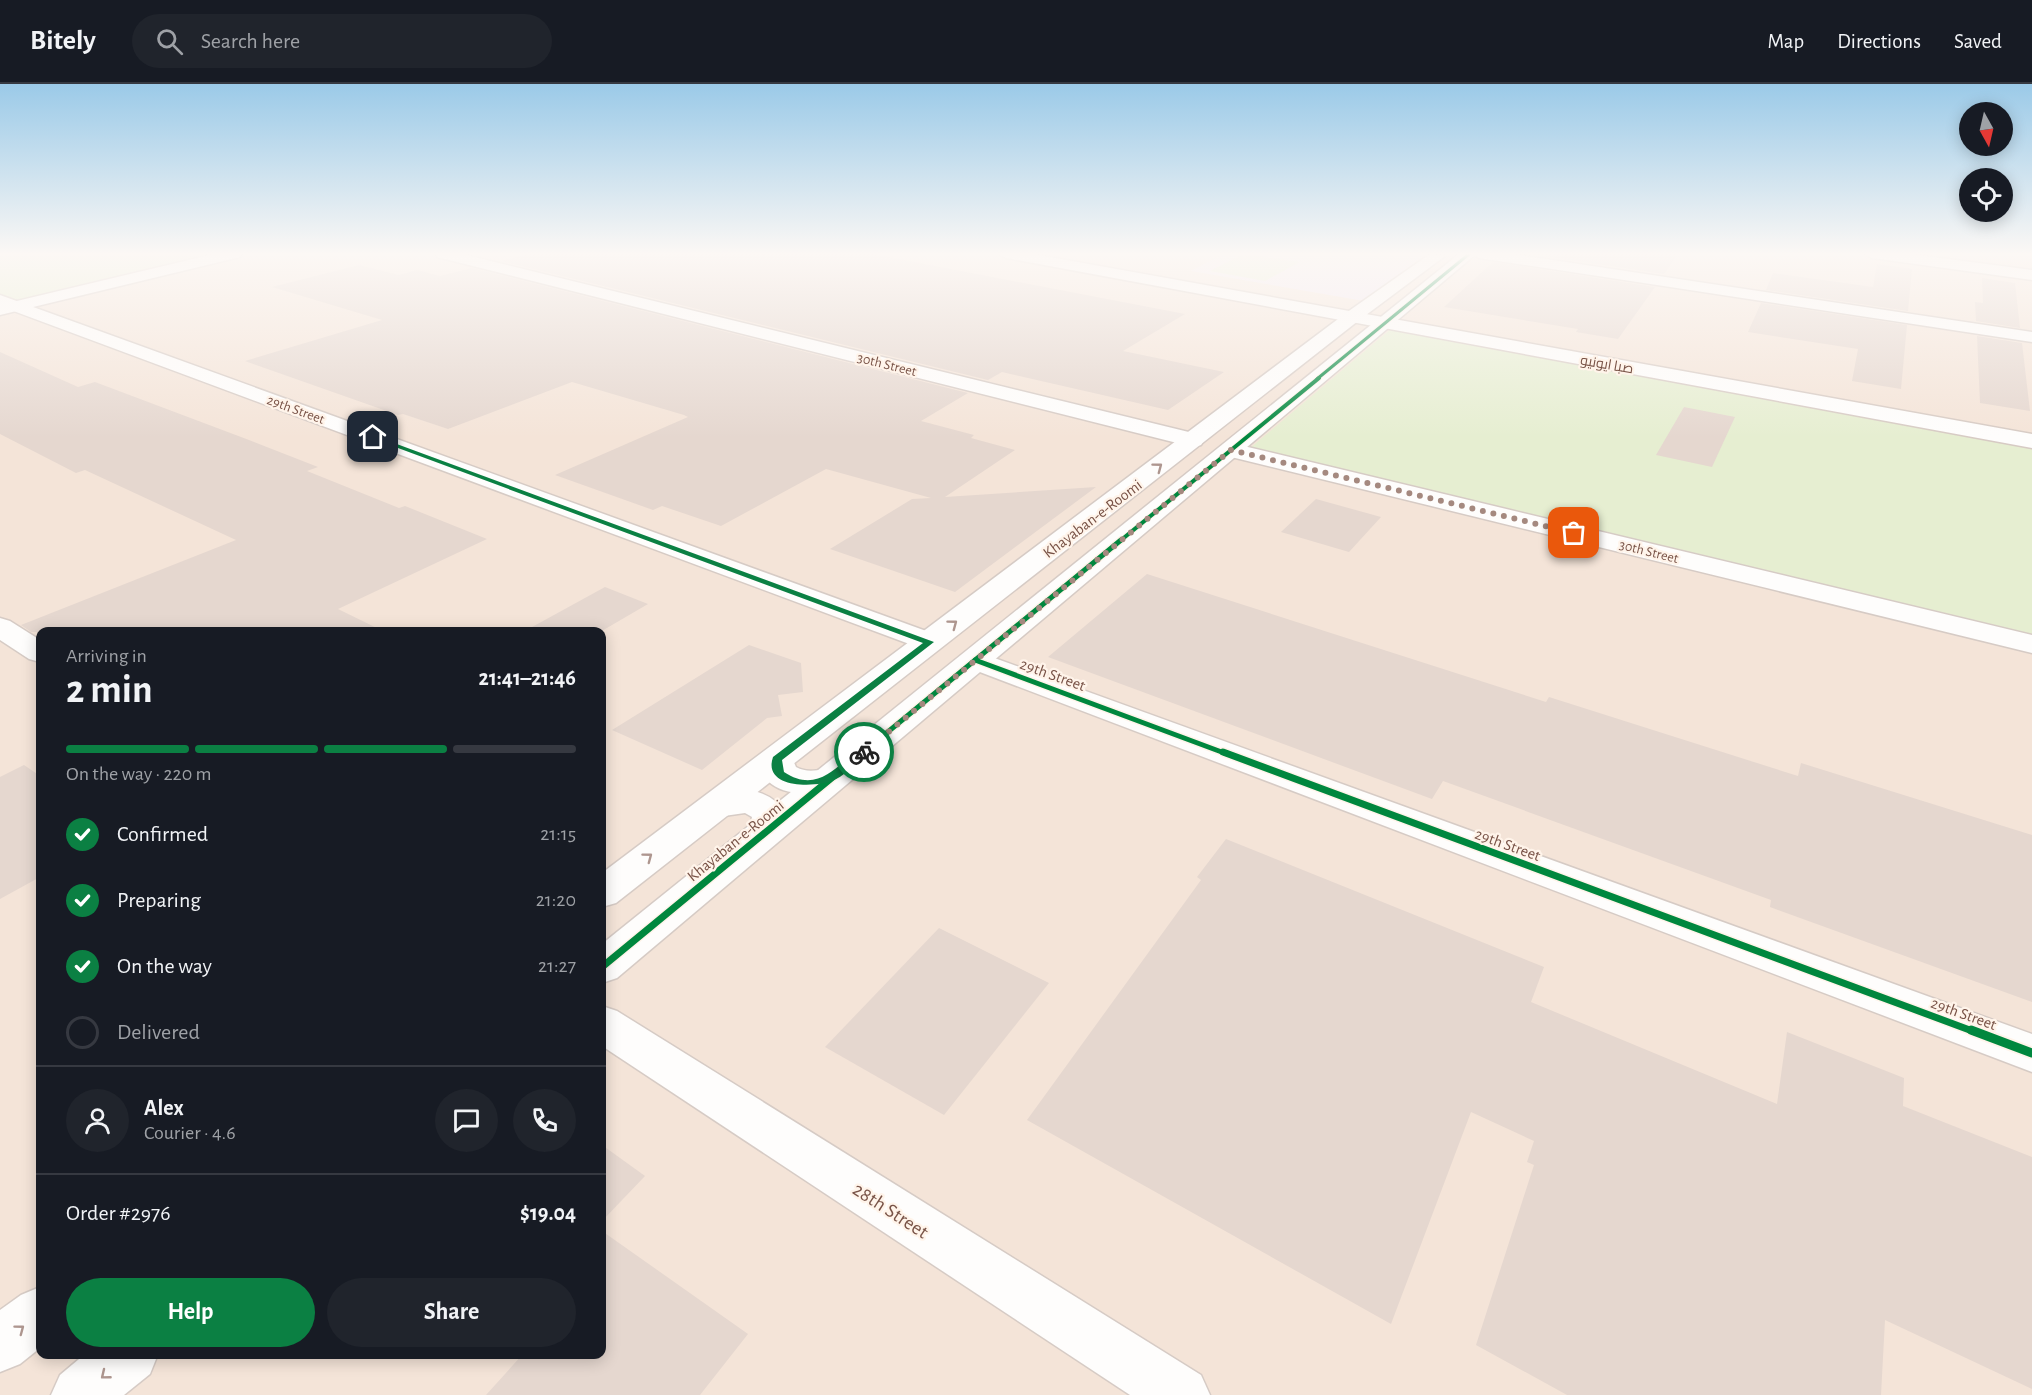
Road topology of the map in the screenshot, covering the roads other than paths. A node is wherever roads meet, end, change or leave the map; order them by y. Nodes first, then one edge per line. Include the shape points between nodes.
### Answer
1 (34, 315) edge
2 (689, 315) edge
3 (1371, 315) edge
4 (1372, 315) edge
5 (1887, 315) edge
6 (1376, 316) junction
7 (2032, 337) edge
8 (2032, 428) edge
9 (1193, 440) junction
10 (2032, 441) edge
11 (1231, 450) junction
12 (0, 627) edge
13 (930, 642) junction
14 (2032, 644) edge
15 (36, 650) edge
16 (975, 660) junction
17 (777, 759) junction
18 (833, 777) junction
19 (717, 805) junction
20 (767, 831) junction
21 (606, 889) edge
22 (606, 964) edge
23 (606, 1027) edge
24 (2032, 1053) edge
25 (36, 1317) edge
26 (0, 1344) edge
27 (124, 1359) edge
28 (80, 1395) edge
29 (1181, 1395) edge

1 - 13 street, 29th Street
2 - 9 street, 30th Street
3 - 6 street, صبا ایونیو
4 - 6 street, صبا ایونیو
5 - 7 street
6 - 8 street, صبا ایونیو
6 - 9 street, Khayaban-e-Roomi
6 - 10 street, صبا ایونیو
6 - 11 street, Khayaban-e-Roomi
13 -> 9 street, Khayaban-e-Roomi
11 - 14 street, 30th Street
11 - 16 street, Khayaban-e-Roomi
12 - 15 street
13 - 17 street, Khayaban-e-Roomi
16 - 18 street, Khayaban-e-Roomi
16 - 24 street, 29th Street
17 - 18 street via 780,773 797,782
17 - 19 street, Khayaban-e-Roomi
18 - 20 street, Khayaban-e-Roomi
19 - 20 street via 739,800 759,804 770,816
21 -> 19 street, Khayaban-e-Roomi
20 - 22 street, Khayaban-e-Roomi
23 - 29 street, 28th Street
26 -> 25 street
27 -> 28 street

